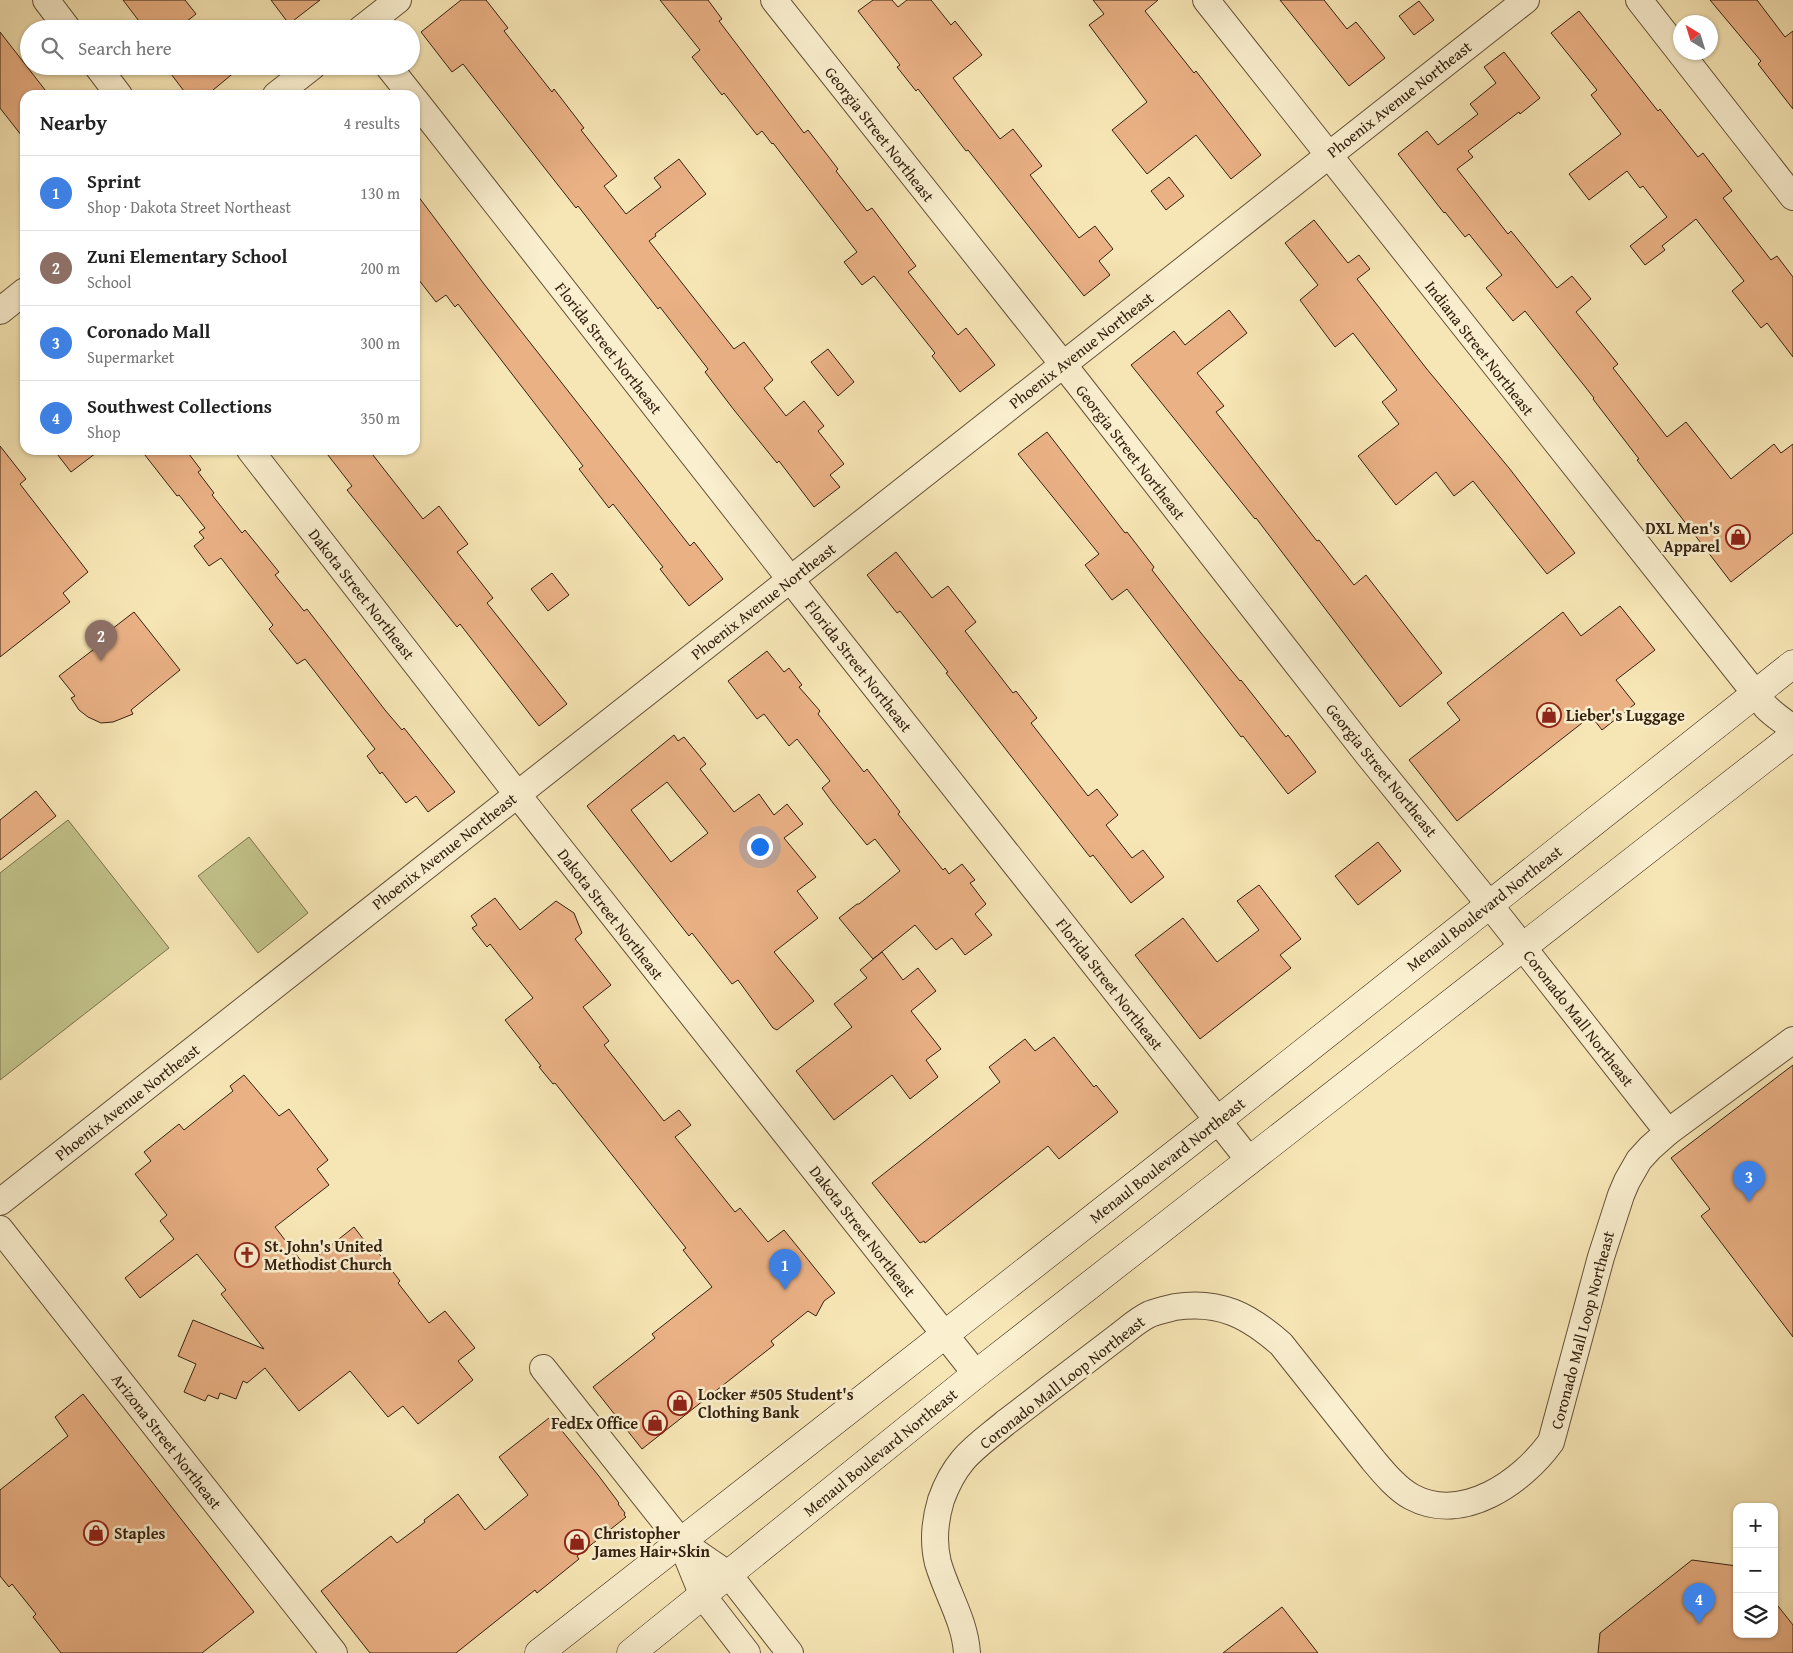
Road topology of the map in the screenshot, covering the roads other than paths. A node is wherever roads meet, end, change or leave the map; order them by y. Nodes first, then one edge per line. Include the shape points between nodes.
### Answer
1 (46, 0) edge
2 (398, 0) edge
3 (774, 0) edge
4 (1206, 0) edge
5 (1526, 0) edge
6 (1638, 0) edge
7 (61, 20) edge
8 (372, 20) edge
9 (104, 75) edge
10 (302, 75) edge
11 (395, 75) edge
12 (115, 90) edge
13 (282, 90) edge
14 (407, 90) edge
15 (420, 106) edge
16 (1328, 155) junction
17 (1793, 197) edge
18 (20, 295) edge
19 (0, 311) edge
20 (1063, 365) junction
21 (254, 455) edge
22 (790, 580) junction
23 (1793, 664) edge
24 (1756, 694) junction
25 (1793, 729) edge
26 (1793, 736) edge
27 (517, 794) junction
28 (1489, 904) junction
29 (1524, 948) junction
30 (1793, 1040) edge
31 (1218, 1121) junction
32 (1668, 1132) junction
33 (1249, 1160) junction
34 (0, 1202) edge
35 (0, 1230) edge
36 (945, 1335) junction
37 (543, 1368) dead end
38 (976, 1374) junction
39 (681, 1542) junction
40 (728, 1575) junction
41 (702, 1596) junction
42 (334, 1653) edge
43 (538, 1653) edge
44 (631, 1653) edge
45 (747, 1653) edge
46 (790, 1653) edge
47 (967, 1653) edge

1 - 7 street
2 - 8 street
3 - 20 street, Georgia Street Northeast
4 - 16 street, Indiana Street Northeast
5 - 16 street, Phoenix Avenue Northeast
6 - 17 street
9 - 12 street
10 - 13 street
11 - 14 street
15 - 22 street, Florida Street Northeast
16 - 20 street, Phoenix Avenue Northeast
16 - 24 street, Indiana Street Northeast
18 - 19 street
20 - 22 street, Phoenix Avenue Northeast
20 - 28 street, Georgia Street Northeast via 1368,755
21 - 27 street, Dakota Street Northeast
22 - 27 street, Phoenix Avenue Northeast
22 - 31 street, Florida Street Northeast
23 - 24 main road, Menaul Boulevard Northeast
24 - 25 street via 1775,716
24 - 28 main road, Menaul Boulevard Northeast
26 - 29 main road, Menaul Boulevard Northeast
27 - 34 street, Phoenix Avenue Northeast
27 - 36 street, Dakota Street Northeast
28 - 29 street, Coronado Mall Northeast
28 - 31 main road, Menaul Boulevard Northeast
29 - 32 street, Coronado Mall Northeast
29 - 33 main road, Menaul Boulevard Northeast
30 - 32 street, Coronado Mall Loop Northeast
31 - 33 street, Florida Street Northeast
31 - 36 main road, Menaul Boulevard Northeast
32 - 47 street, Coronado Mall Loop Northeast via 1639,1160 1626,1181 1601,1257 1551,1442 1508,1485 1474,1501 1459,1504 1442,1505 1411,1497 1373,1460 1281,1344 1250,1319 1210,1306 1162,1310 1136,1322 1073,1370 973,1450 954,1472 938,1515 936,1553 958,1612
33 - 38 main road, Menaul Boulevard Northeast
35 - 42 street, Arizona Street Northeast
36 - 38 street, Dakota Street Northeast
36 - 39 main road, Menaul Boulevard Northeast
37 - 39 street
38 - 40 main road, Menaul Boulevard Northeast
39 - 40 street
39 - 41 street
39 - 43 main road, Menaul Boulevard Northeast
40 - 41 main road, Menaul Boulevard Northeast
40 - 46 street
41 - 44 main road, Menaul Boulevard Northeast
41 - 45 street

